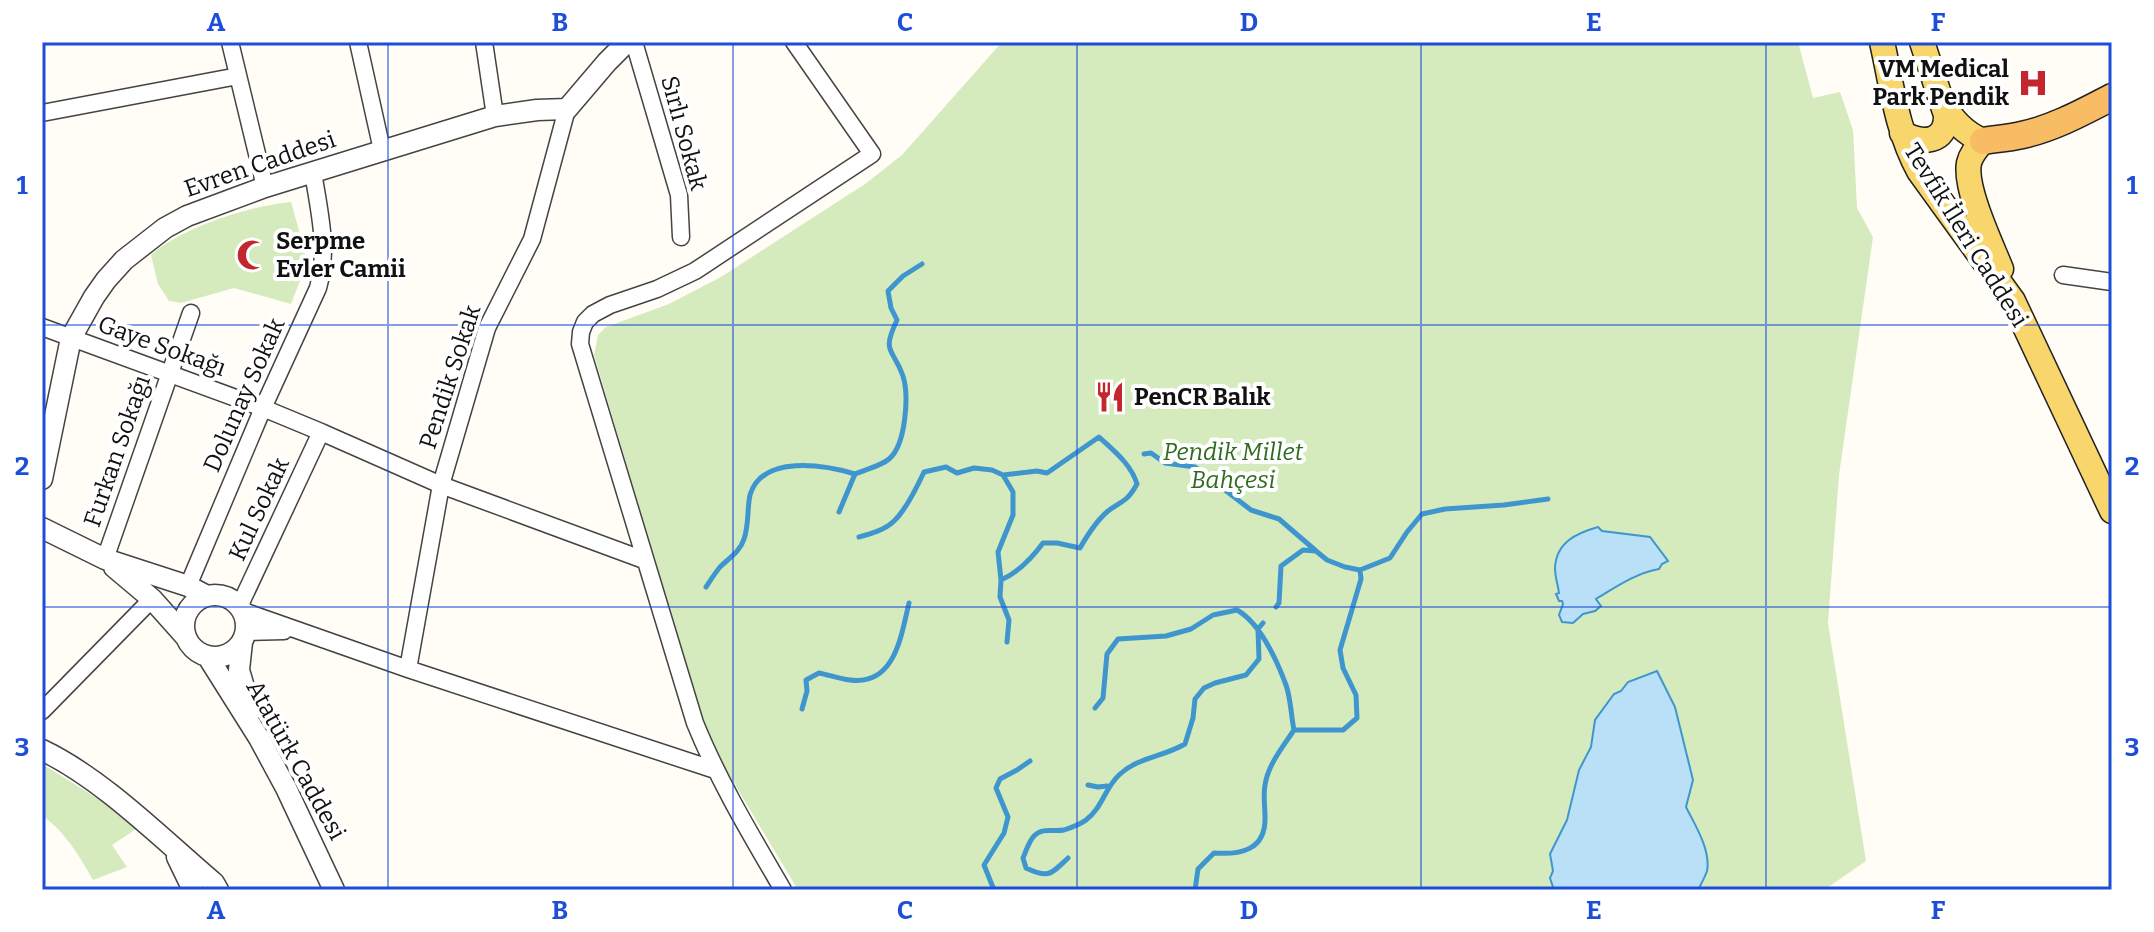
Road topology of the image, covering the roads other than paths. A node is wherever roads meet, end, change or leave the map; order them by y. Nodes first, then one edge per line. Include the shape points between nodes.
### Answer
1 (230, 42) edge
2 (358, 42) edge
3 (484, 42) edge
4 (627, 42) edge
5 (634, 42) edge
6 (794, 42) edge
7 (1882, 42) edge
8 (1922, 42) edge
9 (238, 76) junction
10 (2112, 97) edge
11 (1942, 103) junction
12 (567, 109) junction
13 (42, 113) edge
14 (495, 116) junction
15 (1902, 133) junction
16 (1983, 141) junction
17 (382, 150) junction
18 (313, 172) junction
19 (265, 187) junction
20 (681, 237) dead end
21 (2063, 275) dead end
22 (2112, 282) edge
23 (2013, 301) junction
24 (191, 313) dead end
25 (42, 327) edge
26 (71, 338) junction
27 (169, 375) junction
28 (263, 408) junction
29 (321, 432) junction
30 (42, 479) edge
31 (441, 485) junction
32 (2112, 511) edge
33 (42, 528) edge
34 (105, 559) junction
35 (644, 560) junction
36 (188, 586) junction
37 (207, 596) junction
38 (152, 599) junction
39 (243, 623) junction
40 (185, 636) junction
41 (208, 657) junction
42 (408, 669) junction
43 (42, 711) edge
44 (259, 738) junction
45 (42, 750) edge
46 (715, 770) junction
47 (171, 846) junction
48 (193, 890) edge
49 (218, 890) edge
50 (334, 890) edge
51 (783, 890) edge

1 - 9 street
2 - 17 street
3 - 14 street
4 - 12 street
5 - 20 street, Sırlı Sokak via 679,195
6 - 35 street via 872,154 695,271 593,314 581,332 582,356
7 - 15 main road, Tevfik İleri Caddesi
8 - 11 main road
9 - 13 street
9 - 19 street
10 - 16 highway via 2046,128
11 - 15 main road, Tevfik İleri Caddesi via 1946,122 1938,136 1920,141
11 - 16 main road via 1962,128
12 - 14 street, Evren Caddesi
12 - 31 street, Pendik Sokak via 532,239 487,328
14 - 17 street, Evren Caddesi
15 - 23 main road, Tevfik İleri Caddesi via 1919,171
16 - 23 main road via 1970,162 1972,192
17 - 18 street, Evren Caddesi
18 - 19 street, Evren Caddesi
18 - 28 street, Dolunay Sokak via 325,245 323,272
19 - 26 street, Evren Caddesi via 187,216 142,244 106,280
21 - 22 street
23 - 32 main road, Tevfik İleri Caddesi
24 - 27 street, Furkan Sokağı
25 - 26 street, Gaye Sokağı
26 - 27 street, Gaye Sokağı
26 - 30 street, Evren Caddesi
27 - 28 street, Gaye Sokağı
27 - 34 street, Furkan Sokağı
28 - 29 street, Gaye Sokağı
28 - 36 street, Dolunay Sokak
29 - 31 street, Gaye Sokağı
29 - 39 street, Kul Sokak
31 - 35 street, Gaye Sokağı
31 - 42 street, Pendik Sokak
33 - 34 street
34 - 36 street
34 - 38 street
35 - 46 street
36 - 37 street
37 - 39 street via 227,597
37 - 40 street via 187,612
38 - 40 street
38 - 43 street
39 - 41 street via 236,650
39 - 42 street via 299,632
39 - 44 street via 239,670
40 - 41 street via 194,650
41 - 44 street, Atatürk Caddesi
42 - 46 street
44 - 50 street, Atatürk Caddesi
45 - 47 street via 95,782
46 - 51 street
47 - 48 street
47 - 49 street

